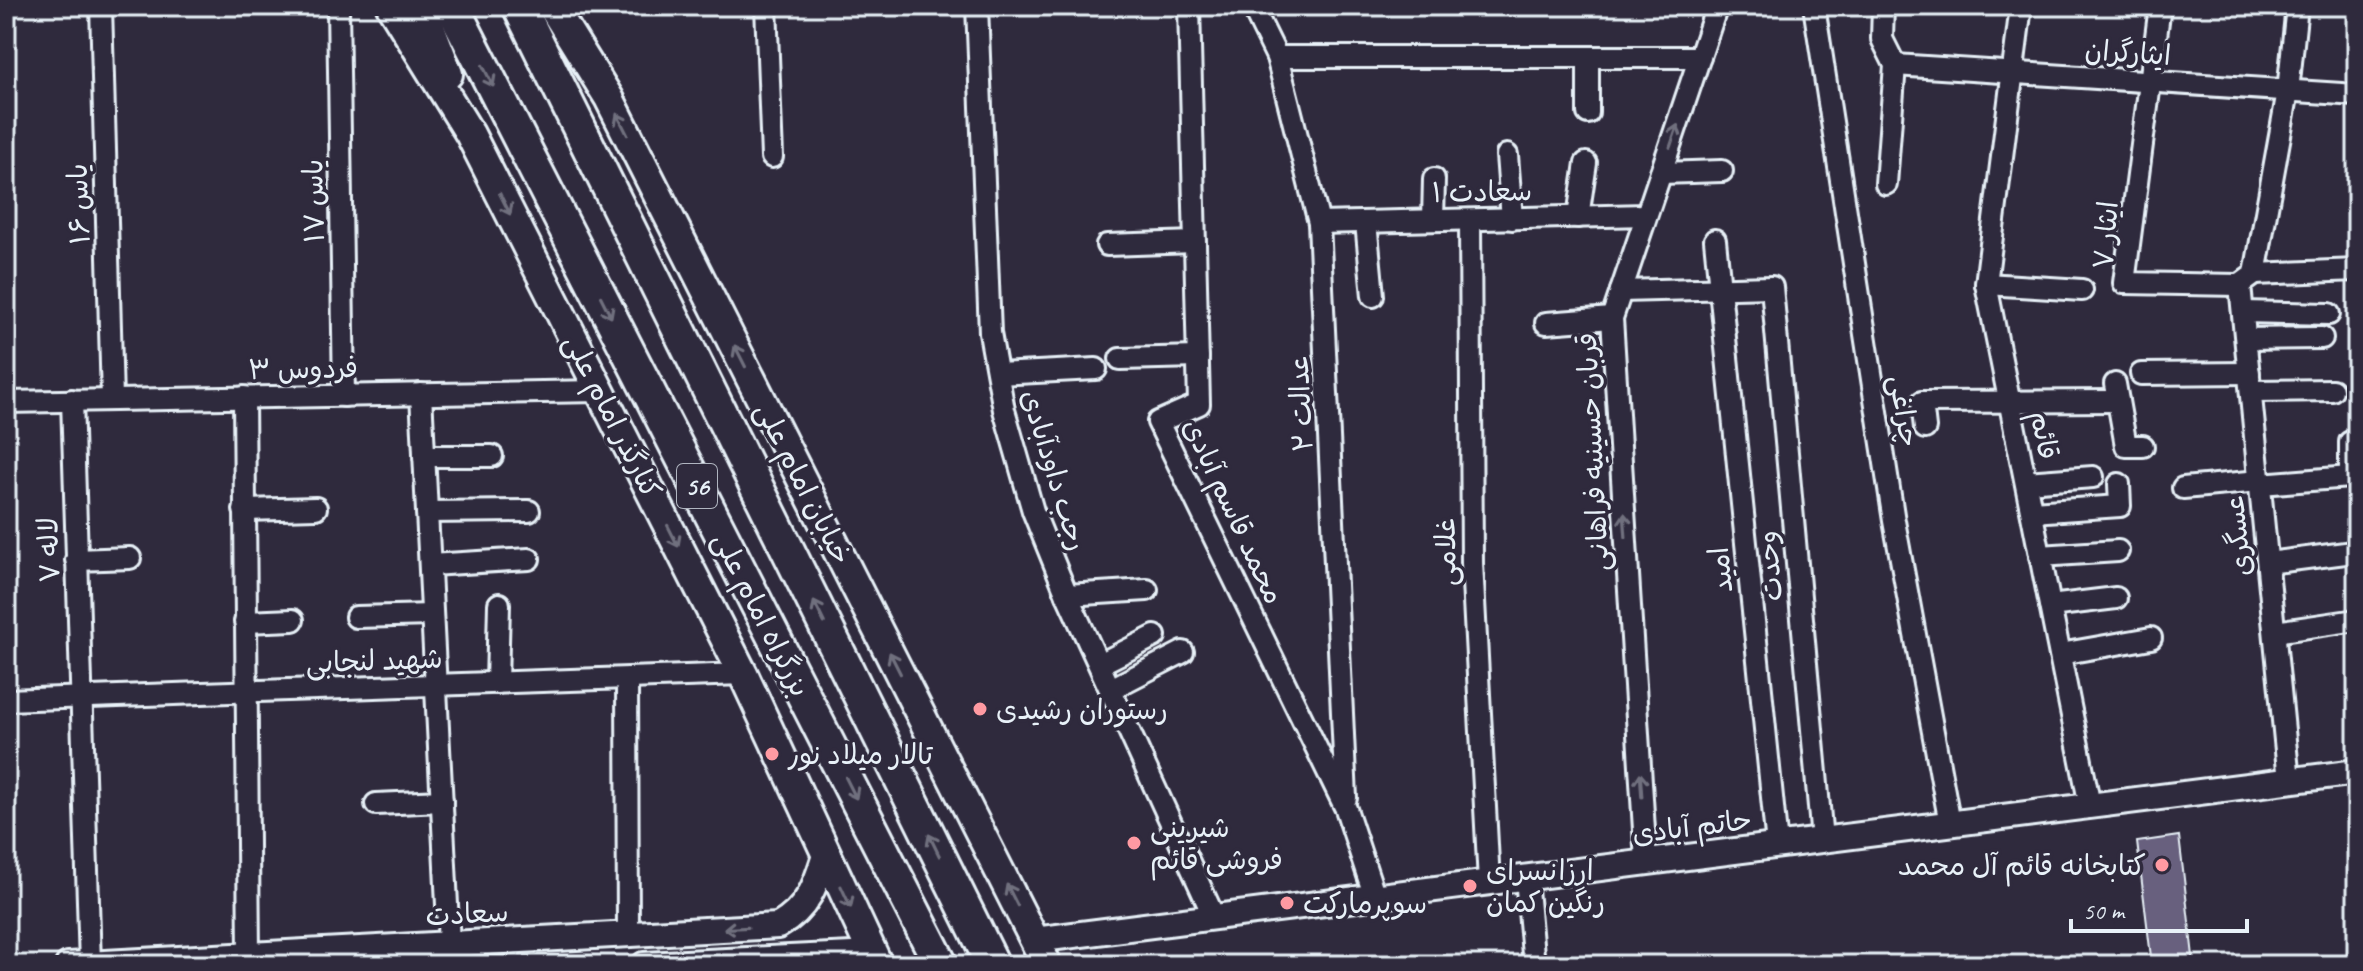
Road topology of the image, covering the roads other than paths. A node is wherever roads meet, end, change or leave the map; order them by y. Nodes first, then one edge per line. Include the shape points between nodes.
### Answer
1 (101, 6) edge
2 (338, 6) edge
3 (391, 6) edge
4 (422, 6) edge
5 (452, 6) edge
6 (519, 6) edge
7 (552, 6) edge
8 (766, 6) edge
9 (977, 6) edge
10 (1189, 6) edge
11 (1252, 6) edge
12 (1717, 6) edge
13 (1814, 6) edge
14 (1883, 6) edge
15 (2021, 6) edge
16 (2160, 6) edge
17 (2297, 6) edge
18 (1277, 57) junction
19 (1700, 57) junction
20 (1588, 58) junction
21 (1895, 65) junction
22 (2012, 73) junction
23 (2151, 82) junction
24 (2288, 91) junction
25 (2357, 95) edge
26 (1588, 113) dead end
27 (470, 134) junction
28 (1507, 155) dead end
29 (772, 157) dead end
30 (1586, 163) dead end
31 (1722, 171) dead end
32 (1661, 173) junction
33 (1434, 179) dead end
34 (1886, 184) dead end
35 (1646, 215) junction
36 (1578, 217) junction
37 (1512, 219) junction
38 (1433, 220) junction
39 (1470, 220) junction
40 (1366, 222) junction
41 (1319, 223) junction
42 (1715, 240) dead end
43 (1195, 242) junction
44 (1107, 245) dead end
45 (2357, 270) edge
46 (2248, 280) junction
47 (1986, 284) junction
48 (1719, 289) junction
49 (2082, 290) dead end
50 (1621, 291) junction
51 (1373, 296) dead end
52 (2243, 312) junction
53 (2329, 314) dead end
54 (1612, 318) junction
55 (1546, 323) dead end
56 (2322, 338) dead end
57 (2246, 339) junction
58 (1198, 357) junction
59 (1120, 359) dead end
60 (1096, 369) dead end
61 (998, 374) junction
62 (2141, 374) dead end
63 (2250, 382) junction
64 (2332, 390) dead end
65 (600, 391) junction
66 (421, 394) junction
67 (344, 396) junction
68 (244, 397) junction
69 (72, 400) junction
70 (112, 400) junction
71 (6, 402) edge
72 (2010, 403) junction
73 (1925, 428) dead end
74 (2350, 442) dead end
75 (2143, 446) dead end
76 (424, 456) junction
77 (492, 456) dead end
78 (2093, 477) dead end
79 (2026, 482) junction
80 (2260, 482) junction
81 (2119, 484) dead end
82 (2183, 488) dead end
83 (316, 508) dead end
84 (244, 510) junction
85 (529, 511) dead end
86 (427, 512) junction
87 (2032, 512) junction
88 (2118, 551) dead end
89 (2353, 552) dead end
90 (2040, 556) junction
91 (130, 558) dead end
92 (529, 559) dead end
93 (76, 560) junction
94 (2268, 563) junction
95 (430, 565) junction
96 (1147, 590) dead end
97 (1067, 595) junction
98 (2116, 598) dead end
99 (499, 604) dead end
100 (2050, 606) junction
101 (432, 615) junction
102 (356, 617) dead end
103 (293, 620) dead end
104 (2350, 621) dead end
105 (245, 622) junction
106 (2275, 632) junction
107 (1155, 636) dead end
108 (2151, 638) dead end
109 (1183, 652) dead end
110 (2060, 654) junction
111 (1100, 664) junction
112 (743, 674) junction
113 (627, 679) junction
114 (497, 683) junction
115 (436, 685) junction
116 (1111, 689) junction
117 (245, 692) junction
118 (80, 698) junction
119 (6, 700) edge
120 (2357, 772) edge
121 (2289, 781) junction
122 (442, 801) junction
123 (376, 804) dead end
124 (2090, 806) junction
125 (1346, 809) junction
126 (1950, 824) junction
127 (1822, 840) junction
128 (1777, 846) junction
129 (826, 852) junction
130 (1646, 862) junction
131 (1526, 878) junction
132 (1489, 882) junction
133 (1375, 897) junction
134 (1214, 917) junction
135 (778, 926) junction
136 (628, 934) junction
137 (449, 944) junction
138 (1041, 953) edge
139 (249, 955) junction
140 (778, 958) junction
141 (875, 960) edge
142 (79, 964) edge
143 (644, 965) edge
144 (941, 965) edge
145 (993, 965) edge
146 (1534, 965) edge

1 - 70 street, یاس ۱۶
2 - 67 street, یاس ۱۷
3 - 27 main road, کنارگذر امام علی
4 - 27 main road
5 -> 144 highway, بزرگراه امام علی / 56
145 -> 6 highway, بزرگراه امام علی / 56
138 -> 7 main road, خیابان امام علی via 609,98
8 - 29 street
9 - 61 street, رجب داودآبادی via 990,333
10 - 43 street, محمد قاسم آبادی
11 - 18 street, عدالت ۲
12 - 19 street, قربان حسینیه فراهانی
13 - 126 street, چراغی via 1894,521
14 - 21 street via 1882,39
15 - 22 street, قائم
16 - 23 street
17 - 24 street, عسگری
18 - 20 street
18 - 41 street, عدالت ۲
19 - 20 street
32 -> 19 street, قربان حسینیه فراهانی
20 - 26 street
21 - 22 street, ایثارگران
21 - 34 street
22 - 23 street, ایثارگران
22 - 47 street, قائم
23 - 24 street, ایثارگران
23 - 46 street, ایثار ۷ via 2124,283
24 - 25 street, ایثارگران
24 - 46 street, عسگری
27 -> 65 main road, کنارگذر امام علی
28 - 37 street
30 - 36 street
31 - 32 street
32 - 35 street, قربان حسینیه فراهانی
33 - 38 street
35 - 36 street, سعادت ۱
35 - 50 street, قربان حسینیه فراهانی
36 - 37 street, سعادت ۱
37 - 39 street, سعادت ۱
38 - 39 street, سعادت ۱
38 - 40 street, سعادت ۱
39 - 132 street, غلامی via 1472,563
40 - 41 street, سعادت ۱
40 - 51 street
41 - 125 street, عدالت ۲
42 - 48 street, امید
43 - 44 street
43 - 58 street, محمد قاسم آبادی
45 - 46 street
46 - 52 street, عسگری
47 - 49 street
47 - 72 street, قائم
48 - 50 street
48 - 127 street, وحدت via 1772,287
48 - 128 street, امید
50 - 54 street, قربان حسینیه فراهانی
52 - 53 street
52 - 57 street, عسگری
54 - 55 street
130 -> 54 street, قربان حسینیه فراهانی
56 - 57 street
57 - 63 street, عسگری
58 - 59 street
58 - 125 street, محمد قاسم آبادی via 1199,404 1158,422
60 - 61 street
61 - 97 street, رجب داودآبادی via 1033,511
62 - 63 street
63 - 64 street
63 - 80 street, عسگری
65 - 66 street, فردوس ۳
65 -> 112 main road, کنارگذر امام علی
66 - 67 street, فردوس ۳
66 - 76 street
67 - 68 street, فردوس ۳
68 - 70 street, فردوس ۳
68 - 84 street
69 - 70 street, فردوس ۳
69 - 71 street, فردوس ۳
69 - 93 street, لاله ۷
72 - 73 street via 1922,402
72 - 75 street via 2116,392 2126,446
72 - 79 street, قائم
74 - 80 street via 2350,477
76 - 77 street
76 - 86 street
78 - 79 street
79 - 87 street, قائم
80 - 82 street
80 - 94 street, عسگری
81 - 87 street via 2120,506
83 - 84 street
84 - 105 street
85 - 86 street
86 - 95 street
87 - 90 street, قائم
88 - 90 street
89 - 94 street
90 - 100 street, قائم
91 - 93 street
92 - 95 street
93 - 118 street, لاله ۷
94 - 106 street, عسگری
95 - 101 street
96 - 97 street
97 - 111 street, رجب داودآبادی
98 - 100 street
99 - 114 street
100 - 110 street, قائم
101 - 102 street
101 - 115 street
103 - 105 street
104 - 106 street
105 - 117 street
106 - 121 street, عسگری
107 - 111 street
108 - 110 street
109 - 116 street
110 - 124 street, قائم
111 - 116 street, رجب داودآبادی
112 - 113 street, شهید لنجابی
112 - 129 main road, کنارگذر امام علی
113 - 114 street, شهید لنجابی
113 - 136 street
114 - 115 street, شهید لنجابی
115 - 117 street, شهید لنجابی
115 - 122 street
116 - 134 street, رجب داودآبادی
117 - 118 street, شهید لنجابی
117 - 139 street
118 - 119 street, شهید لنجابی
118 - 142 street, لاله ۷
120 - 121 street, حاتم آبادی
121 - 124 street, حاتم آبادی
122 - 123 street
122 - 137 street
124 - 126 street, حاتم آبادی
125 - 133 street, محمد قاسم آبادی
126 - 127 street, حاتم آبادی
127 - 128 street, حاتم آبادی
128 - 130 street, حاتم آبادی
129 - 135 street via 806,904
129 -> 141 main road, کنارگذر امام علی
130 - 131 street, حاتم آبادی
131 - 132 street, حاتم آبادی
131 - 146 street
132 - 133 street, حاتم آبادی
133 - 134 street, حاتم آبادی
134 - 138 street, حاتم آبادی
135 -> 136 street, سعادت
135 - 140 street via 786,941
136 - 137 street, سعادت
137 - 139 street, سعادت
139 - 142 street, سعادت
140 - 141 street
140 - 143 street

